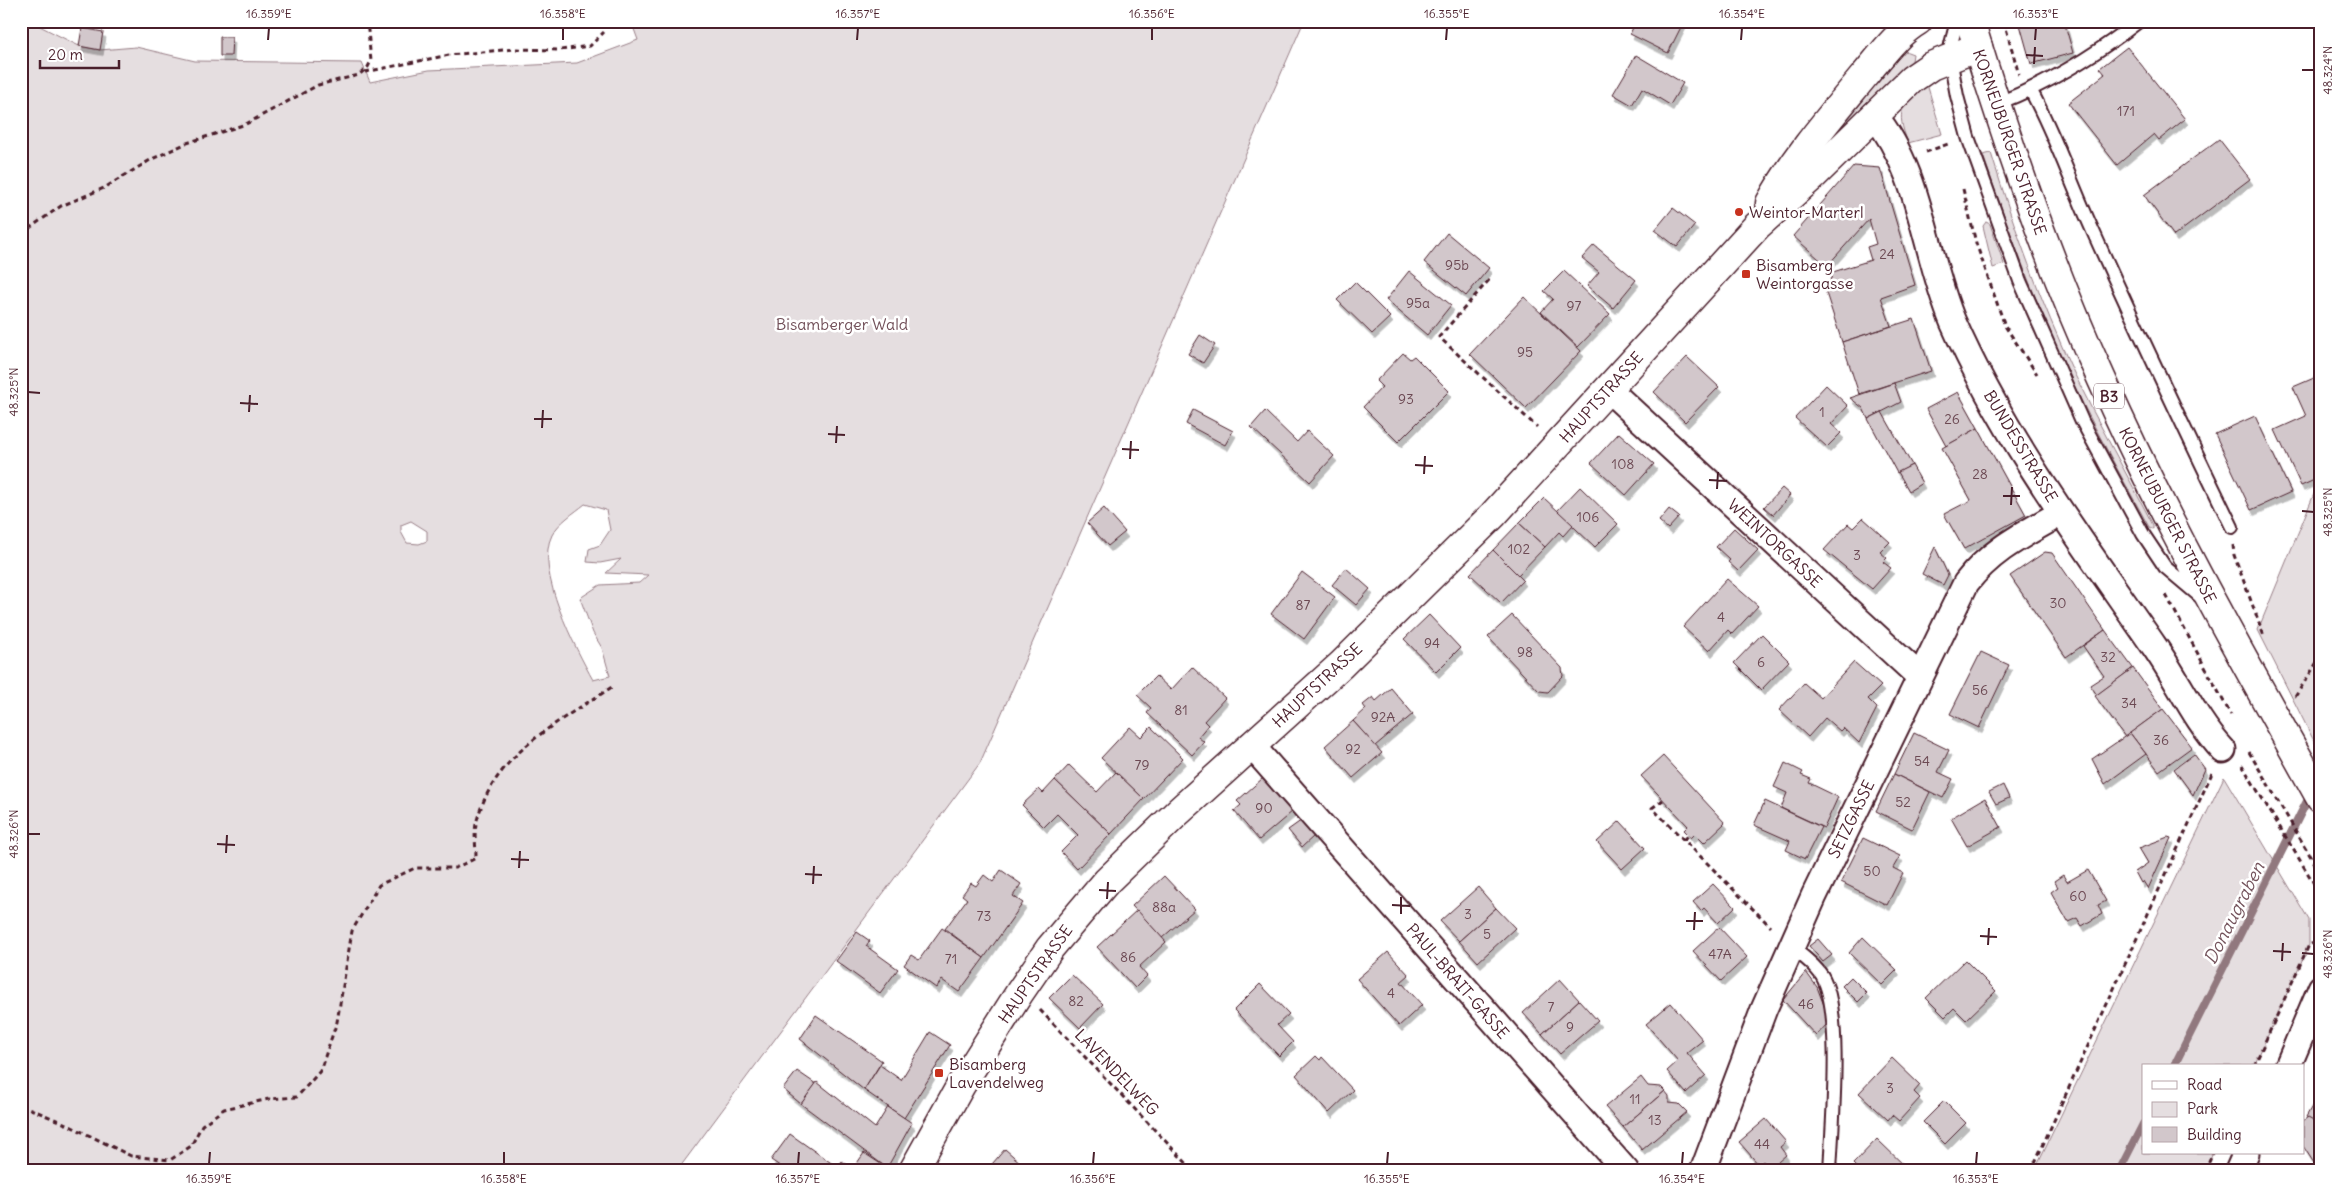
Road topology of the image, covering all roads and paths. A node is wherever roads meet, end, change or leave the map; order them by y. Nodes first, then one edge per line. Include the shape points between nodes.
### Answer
1 (367, 21) edge
2 (1918, 21) edge
3 (1957, 21) edge
4 (1970, 21) edge
5 (2138, 21) edge
6 (604, 32) dead end
7 (1978, 47) junction
8 (1950, 58) junction
9 (364, 72) junction
10 (2031, 91) junction
11 (1996, 104) junction
12 (1874, 115) junction
13 (1757, 226) junction
14 (21, 234) edge
15 (1489, 280) dead end
16 (1608, 389) junction
17 (1557, 446) junction
18 (2061, 513) junction
19 (2232, 527) joint
20 (2214, 606) junction
21 (2265, 639) dead end
22 (2321, 656) edge
23 (1920, 677) junction
24 (612, 687) dead end
25 (2281, 727) junction
26 (1251, 745) junction
27 (2223, 750) joint
28 (2249, 752) dead end
29 (2250, 776) dead end
30 (2321, 799) edge
31 (1663, 800) dead end
32 (1689, 836) dead end
33 (1684, 840) junction
34 (2321, 874) edge
35 (2321, 895) edge
36 (2321, 940) edge
37 (1791, 947) junction
38 (2321, 988) edge
39 (1020, 992) junction
40 (2255, 1064) edge
41 (2289, 1064) edge
42 (21, 1105) edge
43 (2213, 1154) edge
44 (2246, 1154) edge
45 (913, 1171) edge
46 (1194, 1171) edge
47 (1626, 1171) edge
48 (1703, 1171) edge
49 (1830, 1171) edge
50 (2031, 1171) edge
51 (2205, 1171) edge
52 (2238, 1171) edge

1 - 9 path via 370,61
2 - 13 main road, HAUPTSTRASSE via 1896,38 1797,160
3 - 8 lane
4 - 7 main road, KORNEUBURGER STRASSE / B3
5 - 10 lane via 2071,69
6 - 9 path via 590,46 449,56
7 - 8 main road, HAUPTSTRASSE
7 - 11 main road, KORNEUBURGER STRASSE / B3
8 - 12 main road, HAUPTSTRASSE via 1912,79
8 - 20 lane via 1968,137 2001,231 2082,422 2143,534 2165,567
9 - 14 path via 314,87 246,124 187,143 152,159 104,188 61,206
10 - 11 lane
10 - 19 lane via 2048,122 2074,190 2148,351
11 - 20 main road, KORNEUBURGER STRASSE / B3 via 2051,260 2082,336 2132,444
12 - 13 main road, HAUPTSTRASSE
12 - 18 street, BUNDESSTRASSE via 1894,141 1902,161 1953,320 1991,400
13 - 16 main road, HAUPTSTRASSE
15 - 17 path via 1439,338
16 - 17 main road, HAUPTSTRASSE
16 - 23 street, WEINTORGASSE
17 - 26 main road, HAUPTSTRASSE via 1493,515 1341,665
18 - 23 street, SETZGASSE via 1998,550 1976,571 1966,583
18 - 27 street, BUNDESSTRASSE via 2166,663 2210,736
19 - 21 path via 2234,555
20 - 25 main road, KORNEUBURGER STRASSE / B3
22 - 25 path via 2290,705
23 - 37 street, SETZGASSE
24 - 42 path via 518,751 491,783 476,825 476,858 455,868 415,868 378,885 352,931 337,1022 320,1071 297,1097 269,1099 224,1109 202,1125 191,1146 170,1160 131,1156
25 - 30 main road, KORNEUBURGER STRASSE / B3
26 - 39 main road, HAUPTSTRASSE via 1107,881 1050,948
26 - 47 street, PAUL-BRAIT-GASSE
27 - 50 path
28 - 34 path
29 - 35 path
31 - 33 path via 1652,808
32 - 33 path
33 - 37 path
36 - 40 path via 2309,945
37 - 48 street, SETZGASSE
37 - 49 lane via 1822,976 1831,1001 1834,1048
38 - 41 street
39 - 45 main road, HAUPTSTRASSE via 961,1085
39 - 46 path, LAVENDELWEG
43 - 51 path
44 - 52 street

